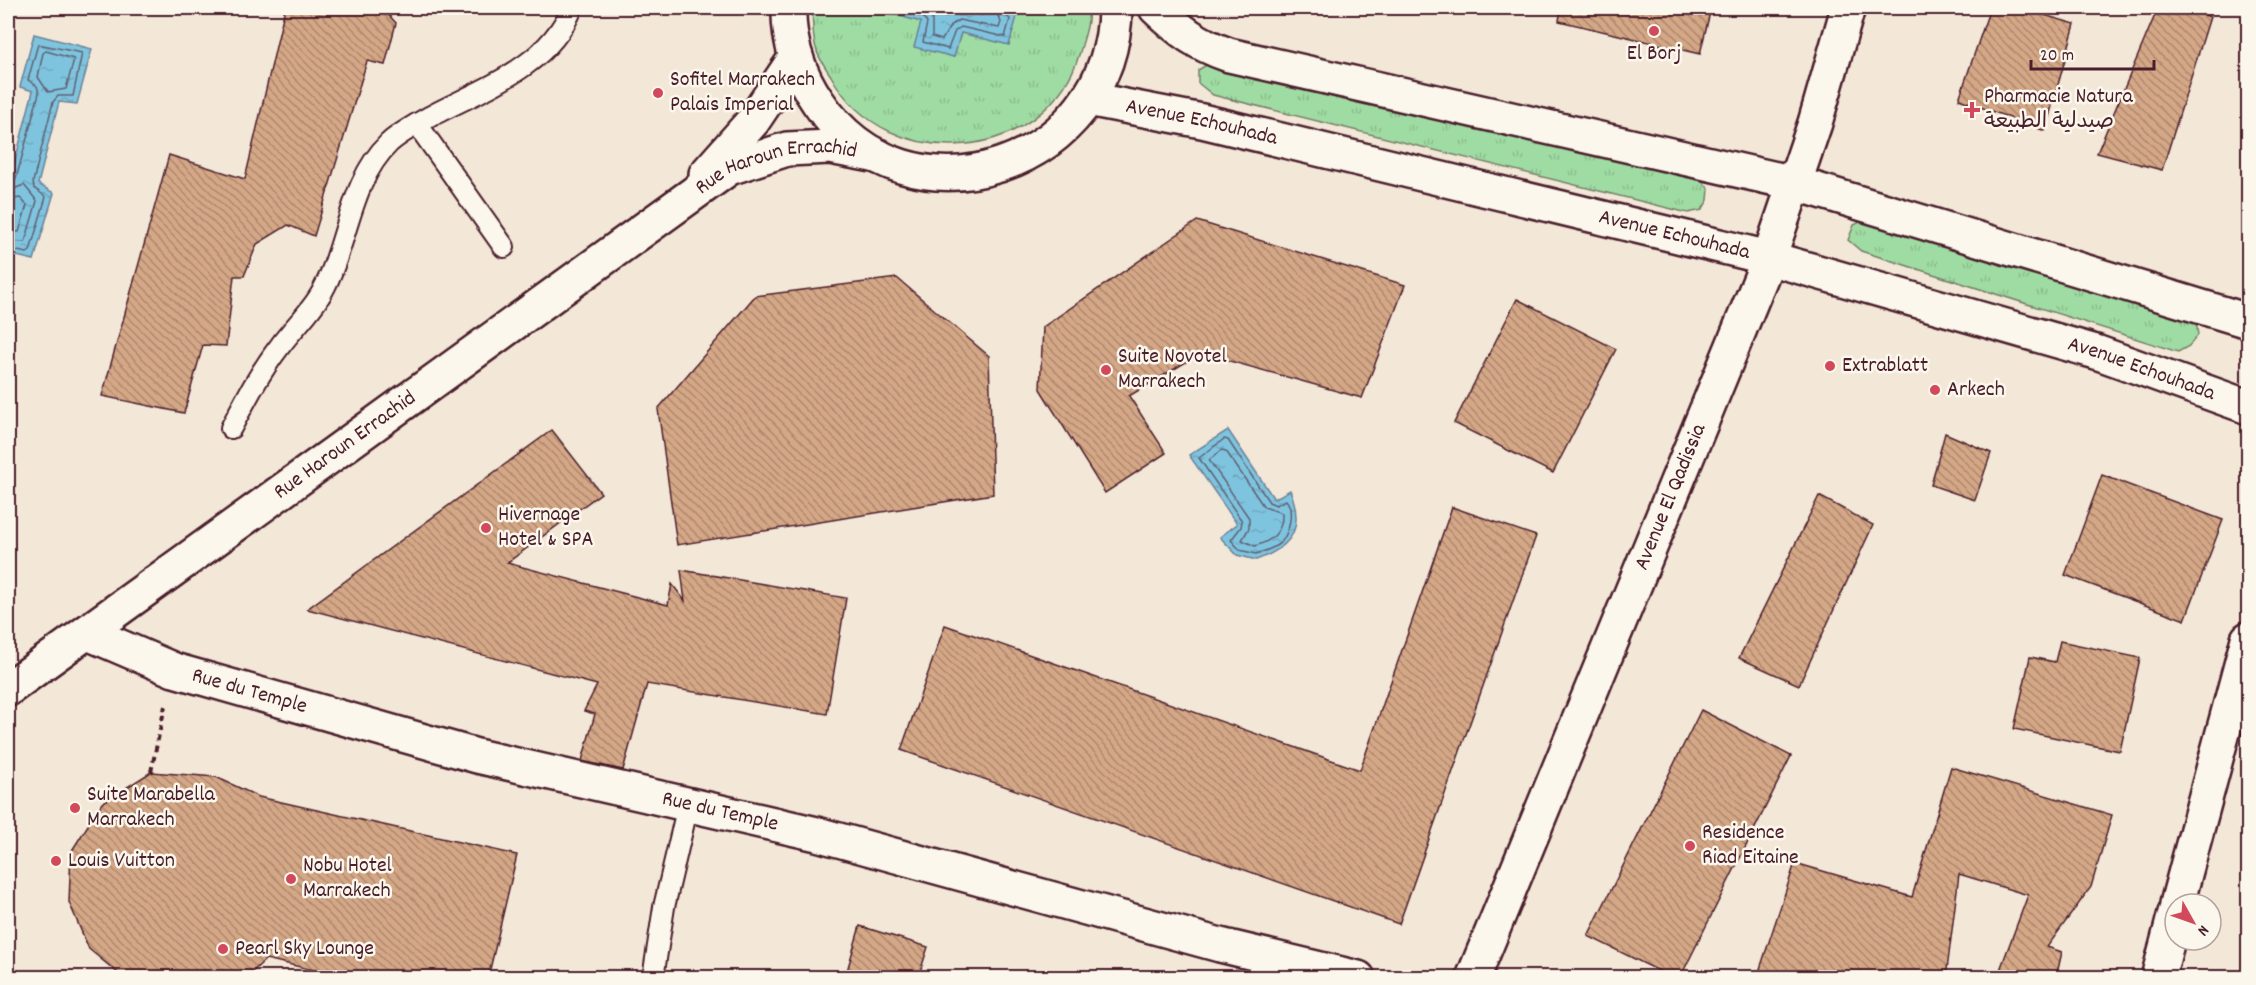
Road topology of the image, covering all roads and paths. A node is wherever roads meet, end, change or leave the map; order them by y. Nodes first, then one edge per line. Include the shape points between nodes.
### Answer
1 (572, 8) edge
2 (789, 8) edge
3 (1115, 8) edge
4 (1155, 8) edge
5 (1848, 8) edge
6 (796, 57) junction
7 (1088, 99) junction
8 (417, 124) junction
9 (878, 156) junction
10 (1794, 183) junction
11 (680, 202) junction
12 (504, 247) dead end
13 (1769, 258) junction
14 (2248, 321) edge
15 (2248, 407) edge
16 (231, 428) dead end
17 (88, 633) junction
18 (2248, 639) edge
19 (174, 670) junction
20 (8, 689) edge
21 (151, 772) dead end
22 (688, 805) junction
23 (2180, 892) edge
24 (2165, 952) edge
25 (653, 978) edge
26 (1358, 978) edge
27 (1473, 978) edge
28 (2158, 978) edge

1 - 8 lane via 554,40 534,60
2 - 6 street
3 - 7 street via 1110,50
4 - 10 street via 1183,34 1229,55
5 - 10 street, Avenue El Qadissia
6 - 9 street via 822,109 842,131
6 - 11 street, Rue Haroun Errachid via 753,121
7 - 9 street via 1072,120 1042,146 994,168 954,173 928,171
7 - 13 street, Avenue Echouhada via 1202,121
8 - 12 lane
8 - 16 lane via 390,142 374,162 321,294 257,378
9 - 11 street, Rue Haroun Errachid via 830,147 787,149 729,168
10 - 13 street, Avenue El Qadissia
10 - 14 street
11 - 17 street, Rue Haroun Errachid
13 - 15 street, Avenue Echouhada via 2096,352
13 - 27 street, Avenue El Qadissia
17 - 19 street, Rue du Temple
17 - 20 street, Rue Haroun Errachid
18 - 23 street
19 - 21 path
19 - 22 street, Rue du Temple via 477,756
22 - 25 lane via 664,907
22 - 26 street, Rue du Temple via 817,834 1220,945
24 - 28 street

